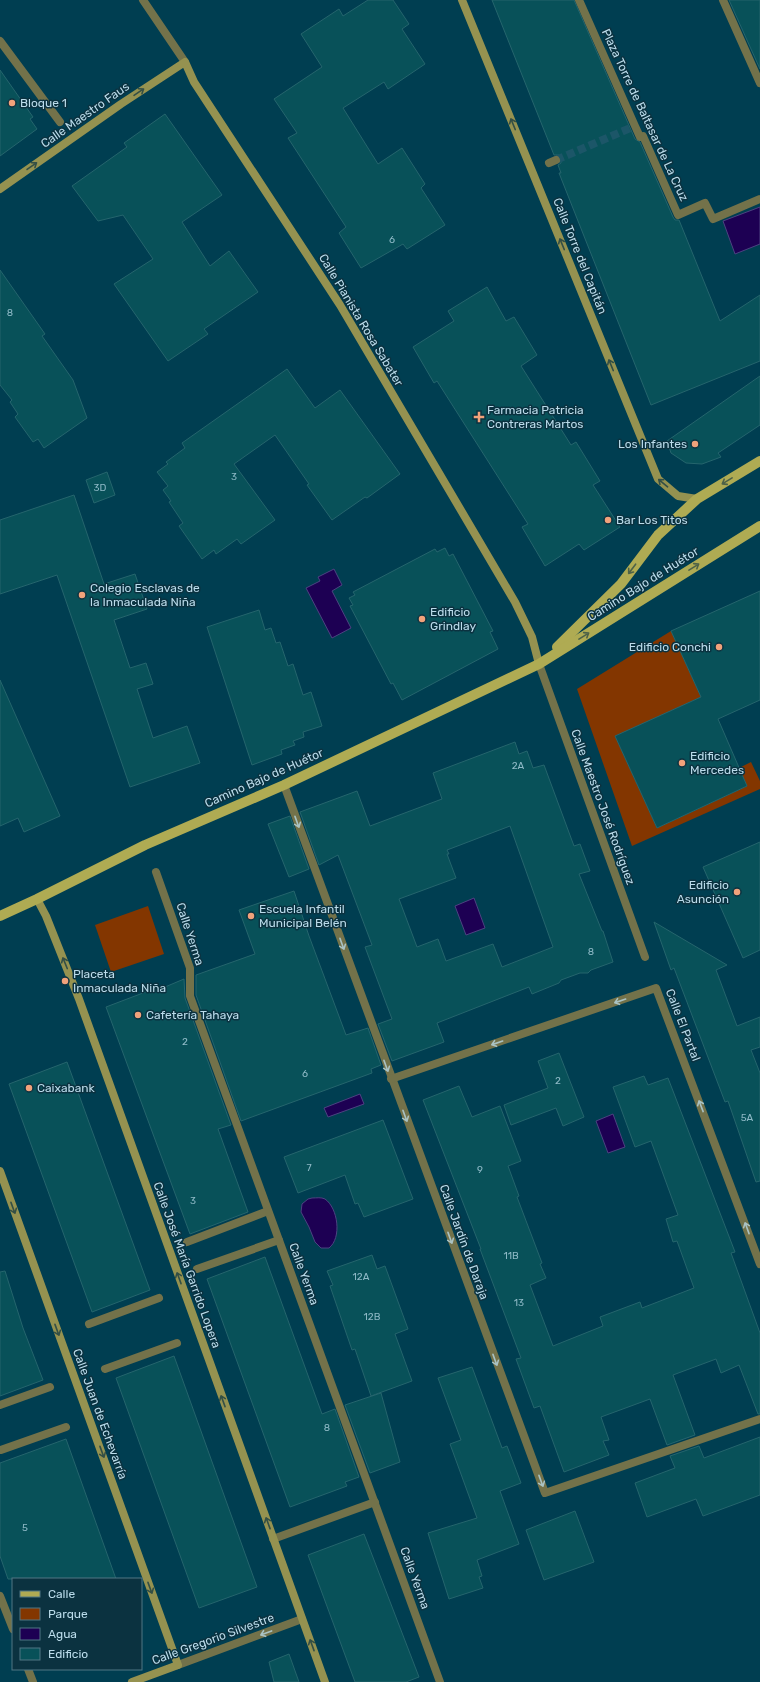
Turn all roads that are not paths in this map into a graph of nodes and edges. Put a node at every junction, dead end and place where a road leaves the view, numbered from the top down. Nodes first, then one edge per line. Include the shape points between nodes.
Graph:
1 (143, 0) edge
2 (462, 0) edge
3 (579, 0) edge
4 (723, 0) edge
5 (0, 42) edge
6 (185, 62) junction
7 (757, 70) edge
8 (760, 83) edge
9 (60, 122) dead end
10 (0, 189) edge
11 (760, 199) edge
12 (760, 461) edge
13 (697, 499) junction
14 (760, 526) edge
15 (539, 664) junction
16 (284, 785) junction
17 (156, 872) dead end
18 (37, 899) junction
19 (0, 916) edge
20 (646, 957) dead end
21 (391, 1079) junction
22 (0, 1171) edge
23 (268, 1210) junction
24 (279, 1240) junction
25 (187, 1242) dead end
26 (760, 1264) edge
27 (197, 1269) dead end
28 (159, 1298) dead end
29 (89, 1324) dead end
30 (177, 1343) dead end
31 (105, 1369) dead end
32 (50, 1387) dead end
33 (0, 1405) edge
34 (760, 1419) edge
35 (66, 1427) dead end
36 (2, 1450) dead end
37 (375, 1502) junction
38 (273, 1539) junction
39 (0, 1596) edge
40 (302, 1619) junction
41 (12, 1627) edge
42 (178, 1665) junction
43 (28, 1670) edge
44 (33, 1682) edge
45 (132, 1682) edge
46 (325, 1682) edge
47 (440, 1682) edge

1 - 6 street, Calle Pianista Rosa Sabater
13 -> 2 street, Calle Torre del Capitán via 678,496 658,479
3 - 11 street, Plaza Torre de Baltasar de La Cruz via 678,215 706,203 713,219
4 - 7 street
5 - 9 street, Calle Maestro Faus
10 -> 6 street, Calle Maestro Faus
6 - 15 street, Calle Pianista Rosa Sabater via 194,82 340,305 515,602 532,637
7 - 8 street
12 -> 13 main road, Camino Bajo de Huétor
13 -> 15 main road, Camino Bajo de Huétor via 658,535 621,584
15 -> 14 main road, Camino Bajo de Huétor
15 - 16 main road, Camino Bajo de Huétor
15 - 20 street, Calle Maestro José Rodríguez
16 - 18 main road, Camino Bajo de Huétor via 145,844
16 -> 21 street, Calle Jardín de Daraja
17 - 23 street, Calle Yerma via 190,968 190,996
18 - 19 main road, Camino Bajo de Huétor
38 -> 18 street, Calle José María Garrido Lopera via 79,999
26 -> 21 street, Calle El Partal via 656,988
21 -> 34 street, Calle Jardín de Daraja via 545,1493
22 -> 42 street, Calle Juan de Echevarría
23 - 24 street, Calle Yerma
23 - 25 street
24 - 27 street
24 - 37 street, Calle Yerma
28 - 29 street
30 - 31 street
32 - 33 street
35 - 36 street
37 - 38 street
37 - 47 street, Calle Yerma
38 - 40 street, Calle José María Garrido Lopera
39 - 41 street
40 -> 42 street, Calle Gregorio Silvestre
46 -> 40 street, Calle José María Garrido Lopera
42 - 45 street, Calle Gregorio Silvestre
43 - 44 street

